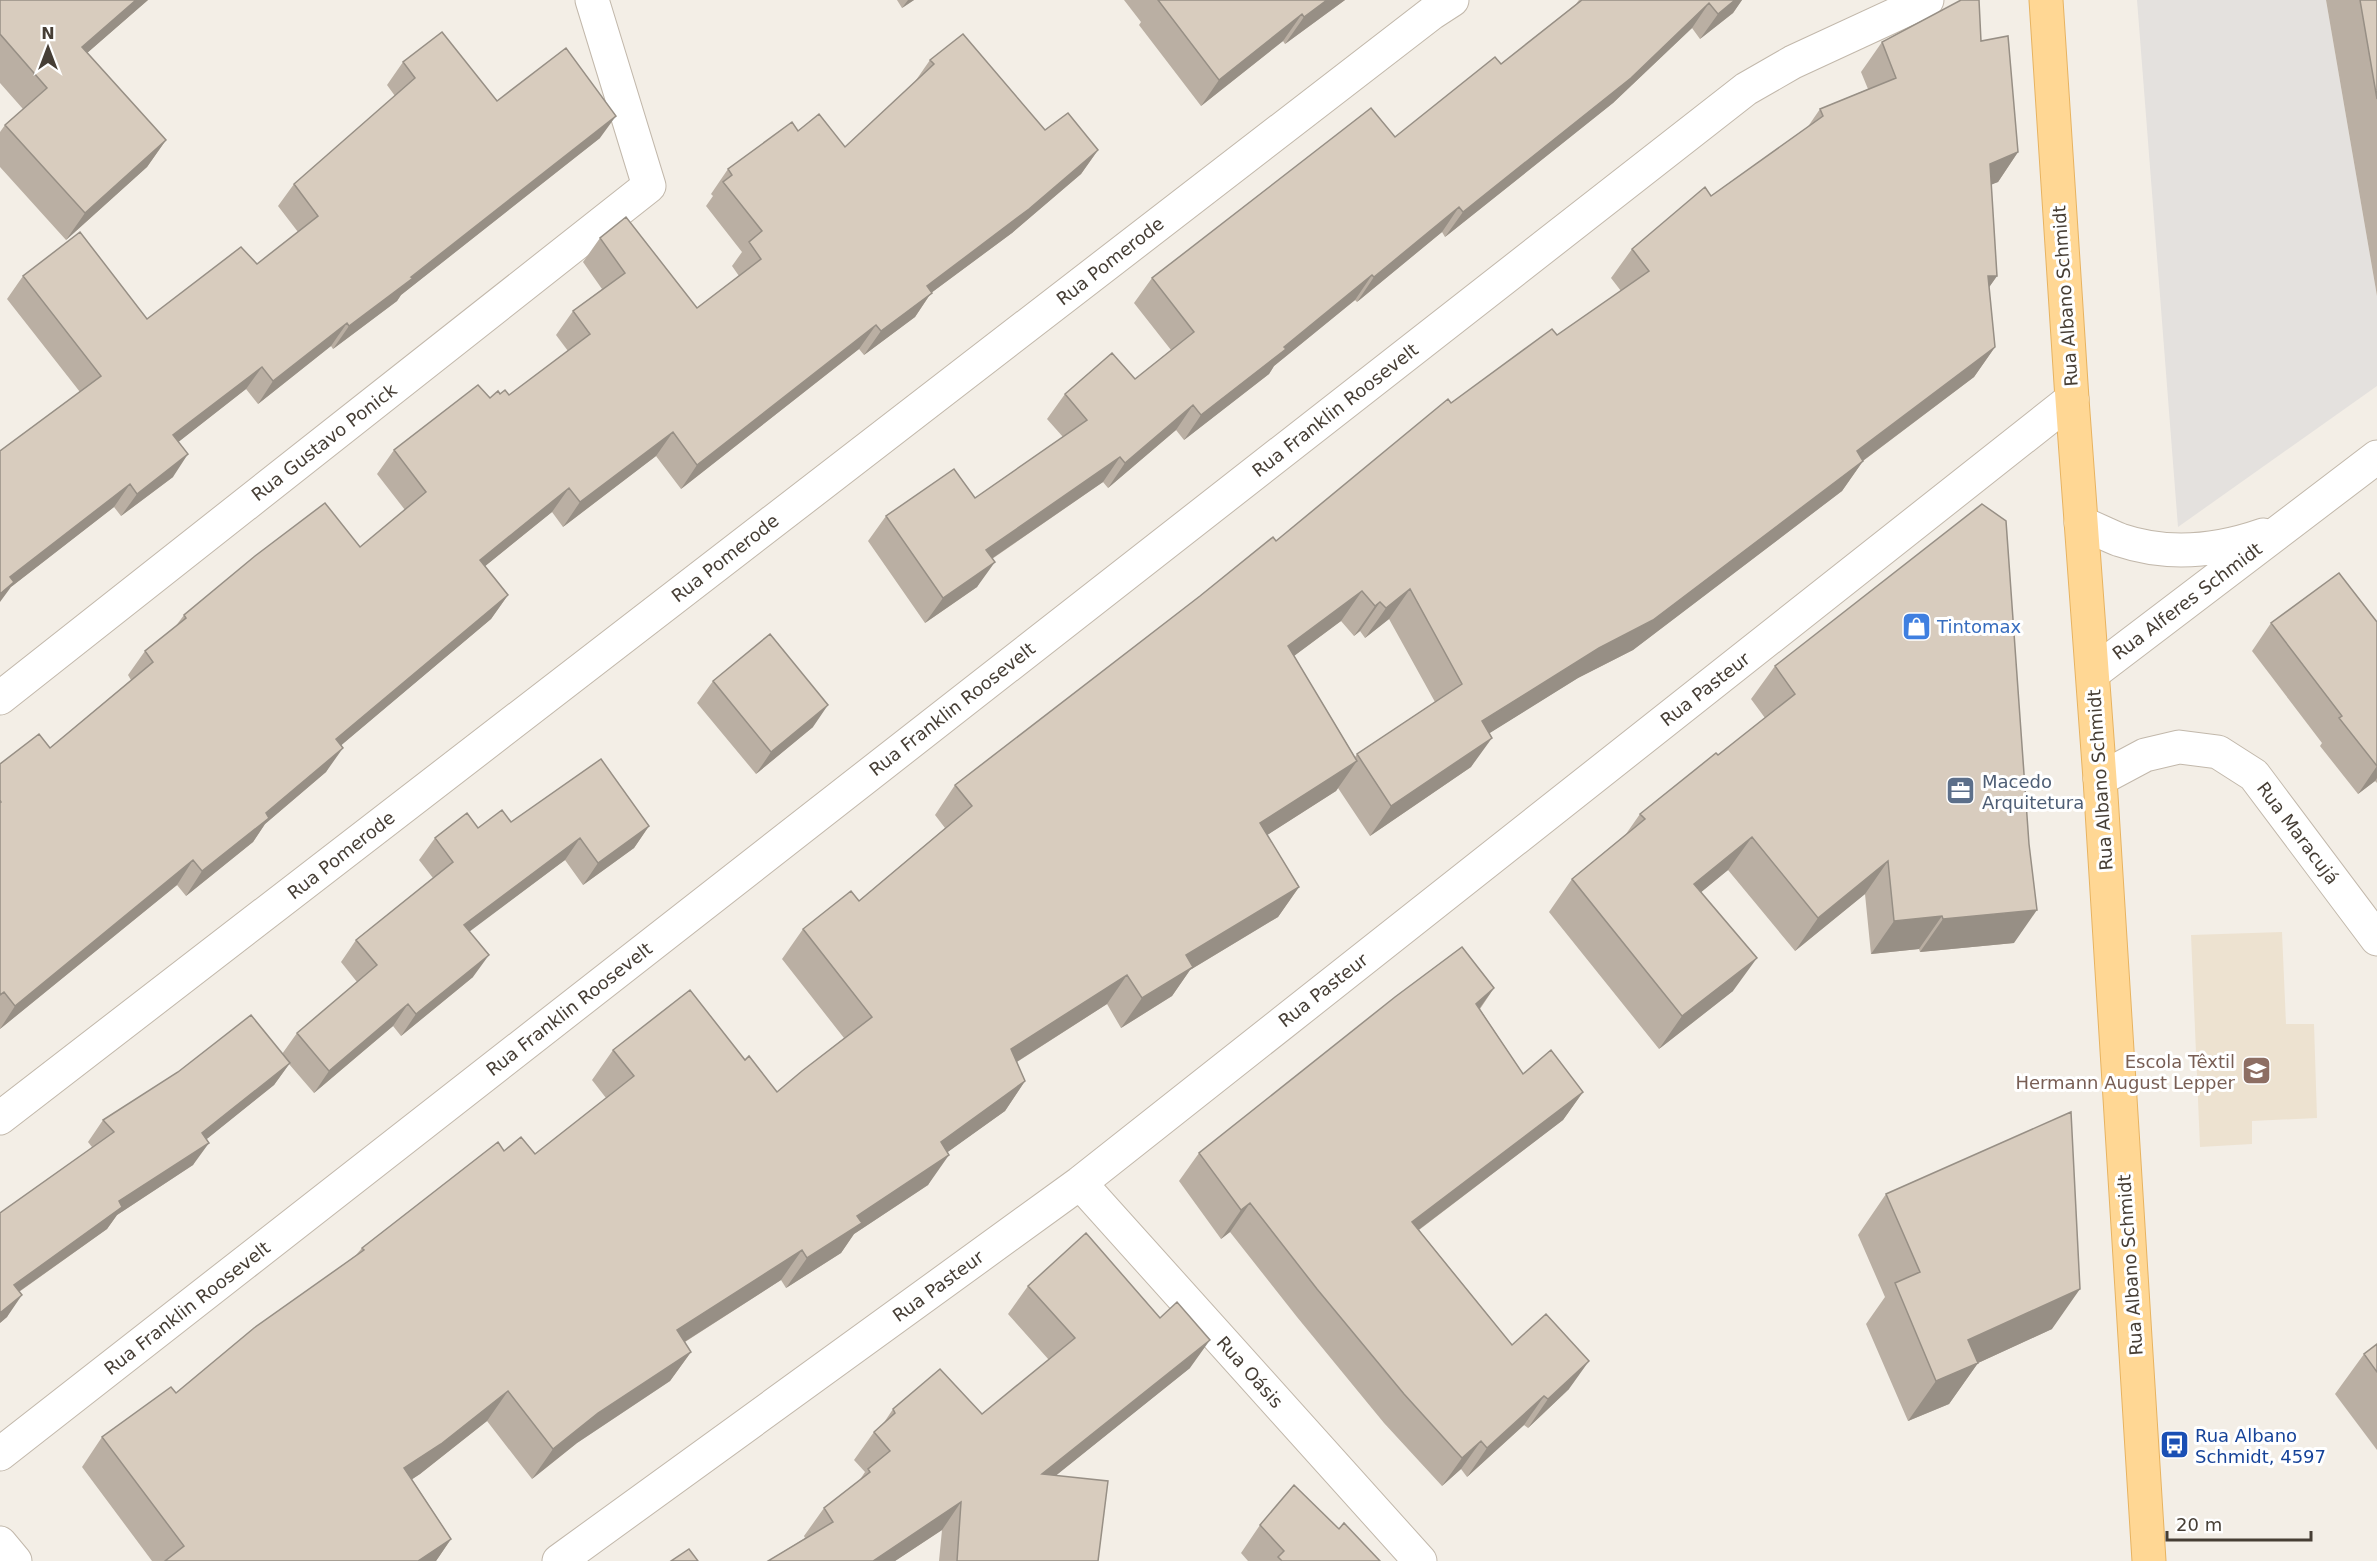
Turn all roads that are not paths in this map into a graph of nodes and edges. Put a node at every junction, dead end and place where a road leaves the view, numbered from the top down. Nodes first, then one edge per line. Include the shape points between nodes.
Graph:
1 (592, 0) edge
2 (1452, 0) edge
3 (1927, 0) edge
4 (2046, 0) edge
5 (2072, 399) junction
6 (2377, 457) edge
7 (2081, 523) junction
8 (2282, 529) junction
9 (2093, 673) junction
10 (0, 698) edge
11 (2100, 780) junction
12 (2377, 939) edge
13 (0, 1118) edge
14 (1080, 1183) junction
15 (0, 1454) edge
16 (0, 1543) edge
17 (15, 1561) edge
18 (559, 1561) edge
19 (1420, 1561) edge
20 (2149, 1561) edge

1 - 10 street, Rua Gustavo Ponick via 649,186
2 - 13 street, Rua Pomerode
3 - 15 street, Rua Franklin Roosevelt via 1793,62 1719,110
4 - 5 main road, Rua Albano Schmidt
5 - 7 main road, Rua Albano Schmidt
5 - 14 street, Rua Pasteur
6 - 8 street, Rua Alferes Schmidt
7 - 8 street, Rua Alferes Schmidt via 2120,540 2161,550 2204,550
7 - 9 main road, Rua Albano Schmidt
8 - 9 street, Rua Alferes Schmidt
9 - 11 main road, Rua Albano Schmidt
11 - 12 street, Rua Maracujá via 2145,755 2179,747 2218,752 2254,775
11 - 20 main road, Rua Albano Schmidt
14 - 18 street, Rua Pasteur
14 - 19 street, Rua Oásis
16 - 17 street

